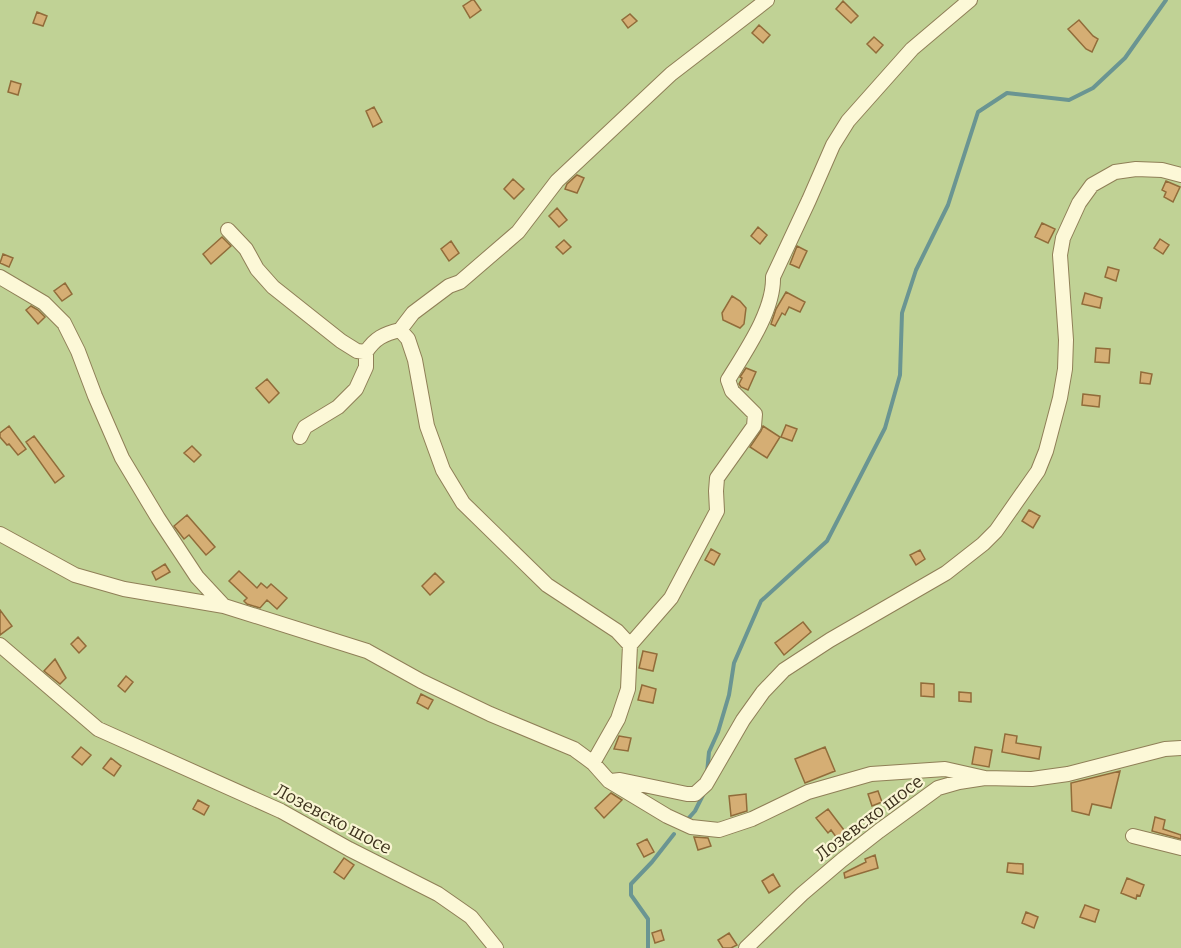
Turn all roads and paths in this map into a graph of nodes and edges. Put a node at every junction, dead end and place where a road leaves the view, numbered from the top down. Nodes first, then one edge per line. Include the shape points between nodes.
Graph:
1 (766, 0) edge
2 (970, 0) edge
3 (1181, 175) edge
4 (228, 230) dead end
5 (0, 276) edge
6 (400, 330) junction
7 (366, 352) junction
8 (300, 437) dead end
9 (0, 534) edge
10 (224, 606) junction
11 (0, 645) edge
12 (630, 645) junction
13 (1181, 748) edge
14 (593, 763) junction
15 (985, 778) junction
16 (609, 781) junction
17 (1133, 836) dead end
18 (1181, 848) edge
19 (496, 948) edge
20 (746, 948) edge

1 - 6 street via 671,74 557,181 518,232 460,282 413,313
2 - 12 street via 912,49 848,120 833,144 772,277 773,287 761,324 728,380 732,391 755,414 754,426 717,478 717,511 671,598
3 - 16 street via 1162,170 1115,172 1092,184 1079,203 1063,238 1060,255 1066,340 1060,398 1038,471 996,531 946,573 784,670 763,692 706,784 695,794
4 - 7 street via 273,287 341,341
5 - 10 street via 44,303 64,323 122,458 197,577
6 - 7 street via 372,342
6 - 12 street via 408,339 415,360 427,426 442,470 463,502 547,585 617,631
7 - 8 street via 366,367 356,389 338,407 305,427
9 - 10 street via 75,575 124,589
10 - 14 street via 367,651 420,681 574,749
11 - 19 street, Лозевско шосе via 98,729 281,811 438,894 471,917
12 - 14 street via 628,689 618,719
13 - 15 street, Лозевско шосе via 1068,774 1032,779
14 - 16 street
15 - 16 street via 945,769 871,774 808,792 752,819 718,830 691,827
15 - 20 street, Лозевско шосе via 938,788 842,860
17 - 18 street

